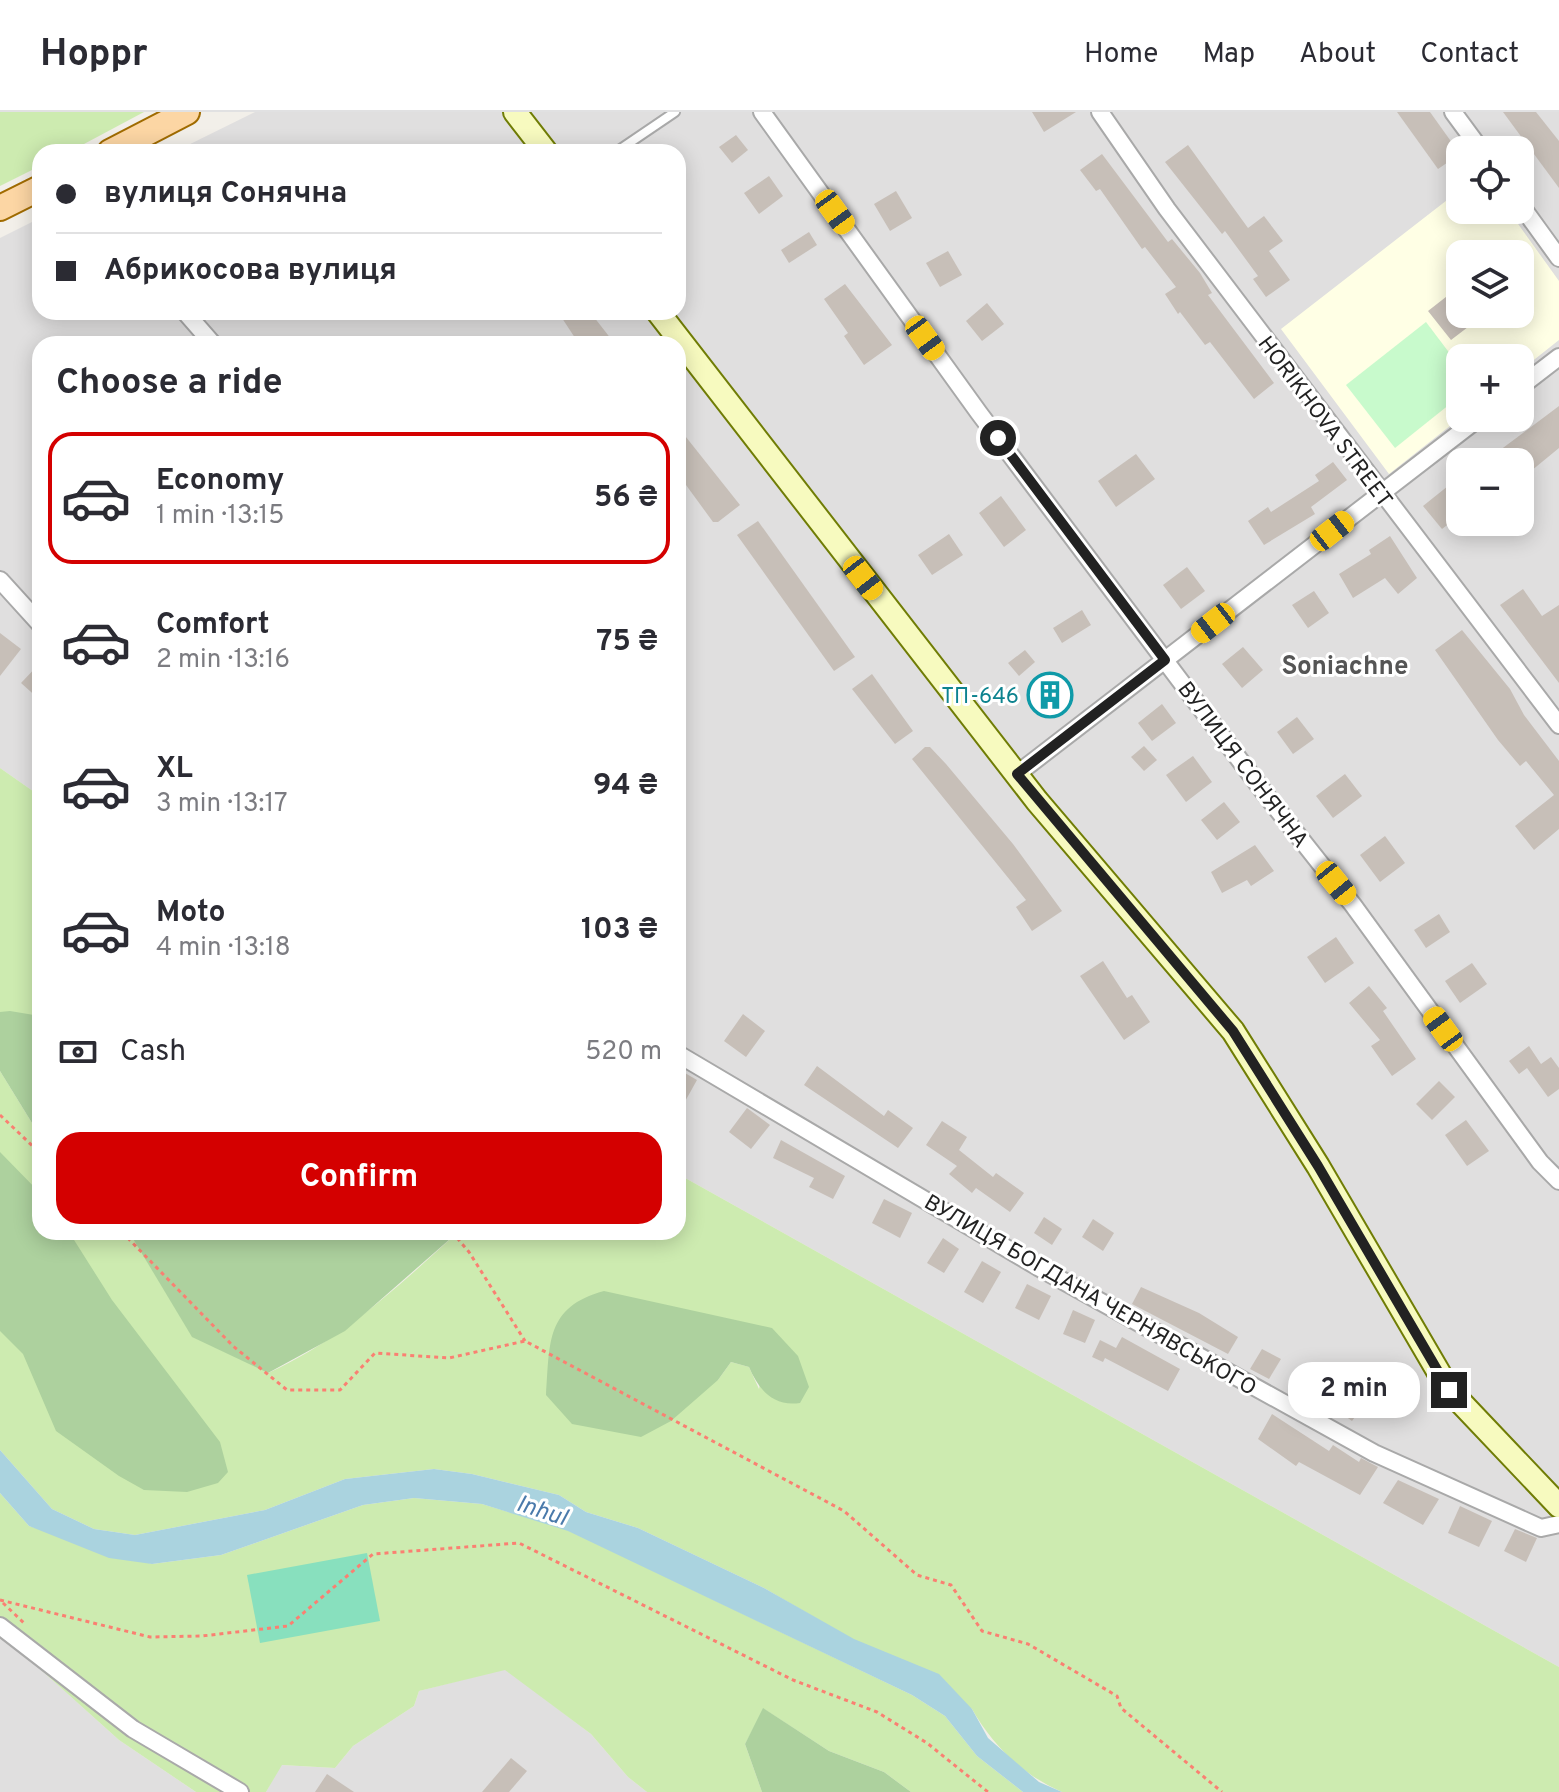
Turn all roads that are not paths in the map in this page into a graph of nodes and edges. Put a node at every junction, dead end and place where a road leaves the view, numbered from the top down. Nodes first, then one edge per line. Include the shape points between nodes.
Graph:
1 (187, 112) edge
2 (515, 112) edge
3 (675, 112) edge
4 (762, 112) edge
5 (1100, 112) edge
6 (1453, 112) edge
7 (1471, 136) edge
8 (125, 144) edge
9 (540, 144) edge
10 (628, 144) edge
11 (32, 192) edge
12 (0, 208) edge
13 (1534, 223) edge
14 (1559, 258) edge
15 (192, 320) edge
16 (664, 320) edge
17 (206, 336) edge
18 (677, 336) edge
19 (686, 348) edge
20 (1559, 357) edge
21 (1534, 376) edge
22 (1461, 432) edge
23 (1380, 494) junction
24 (0, 580) edge
25 (32, 615) edge
26 (1165, 660) junction
27 (1559, 725) edge
28 (1017, 774) junction
29 (686, 1059) edge
30 (1559, 1181) edge
31 (1559, 1506) edge
32 (1559, 1524) edge
33 (0, 1626) edge
34 (240, 1792) edge

1 - 8 main road
2 - 9 street
3 - 10 lane
4 - 26 street, ВУЛИЦЯ СОНЯЧНА
5 - 23 street, HORIKHOVA STREET
6 - 7 street
11 - 12 main road
13 - 14 street
15 - 17 street
16 - 18 street
19 - 28 street
20 - 21 street
22 - 23 street
23 - 26 street
23 - 27 street, HORIKHOVA STREET
24 - 25 street
26 - 28 street
26 - 30 street, ВУЛИЦЯ СОНЯЧНА
28 - 31 street via 1233,1031 1449,1390
29 - 32 street, ВУЛИЦЯ БОГДАНА ЧЕРНЯВСЬКОГО via 1038,1267 1374,1453 1541,1528
33 - 34 street via 133,1729

